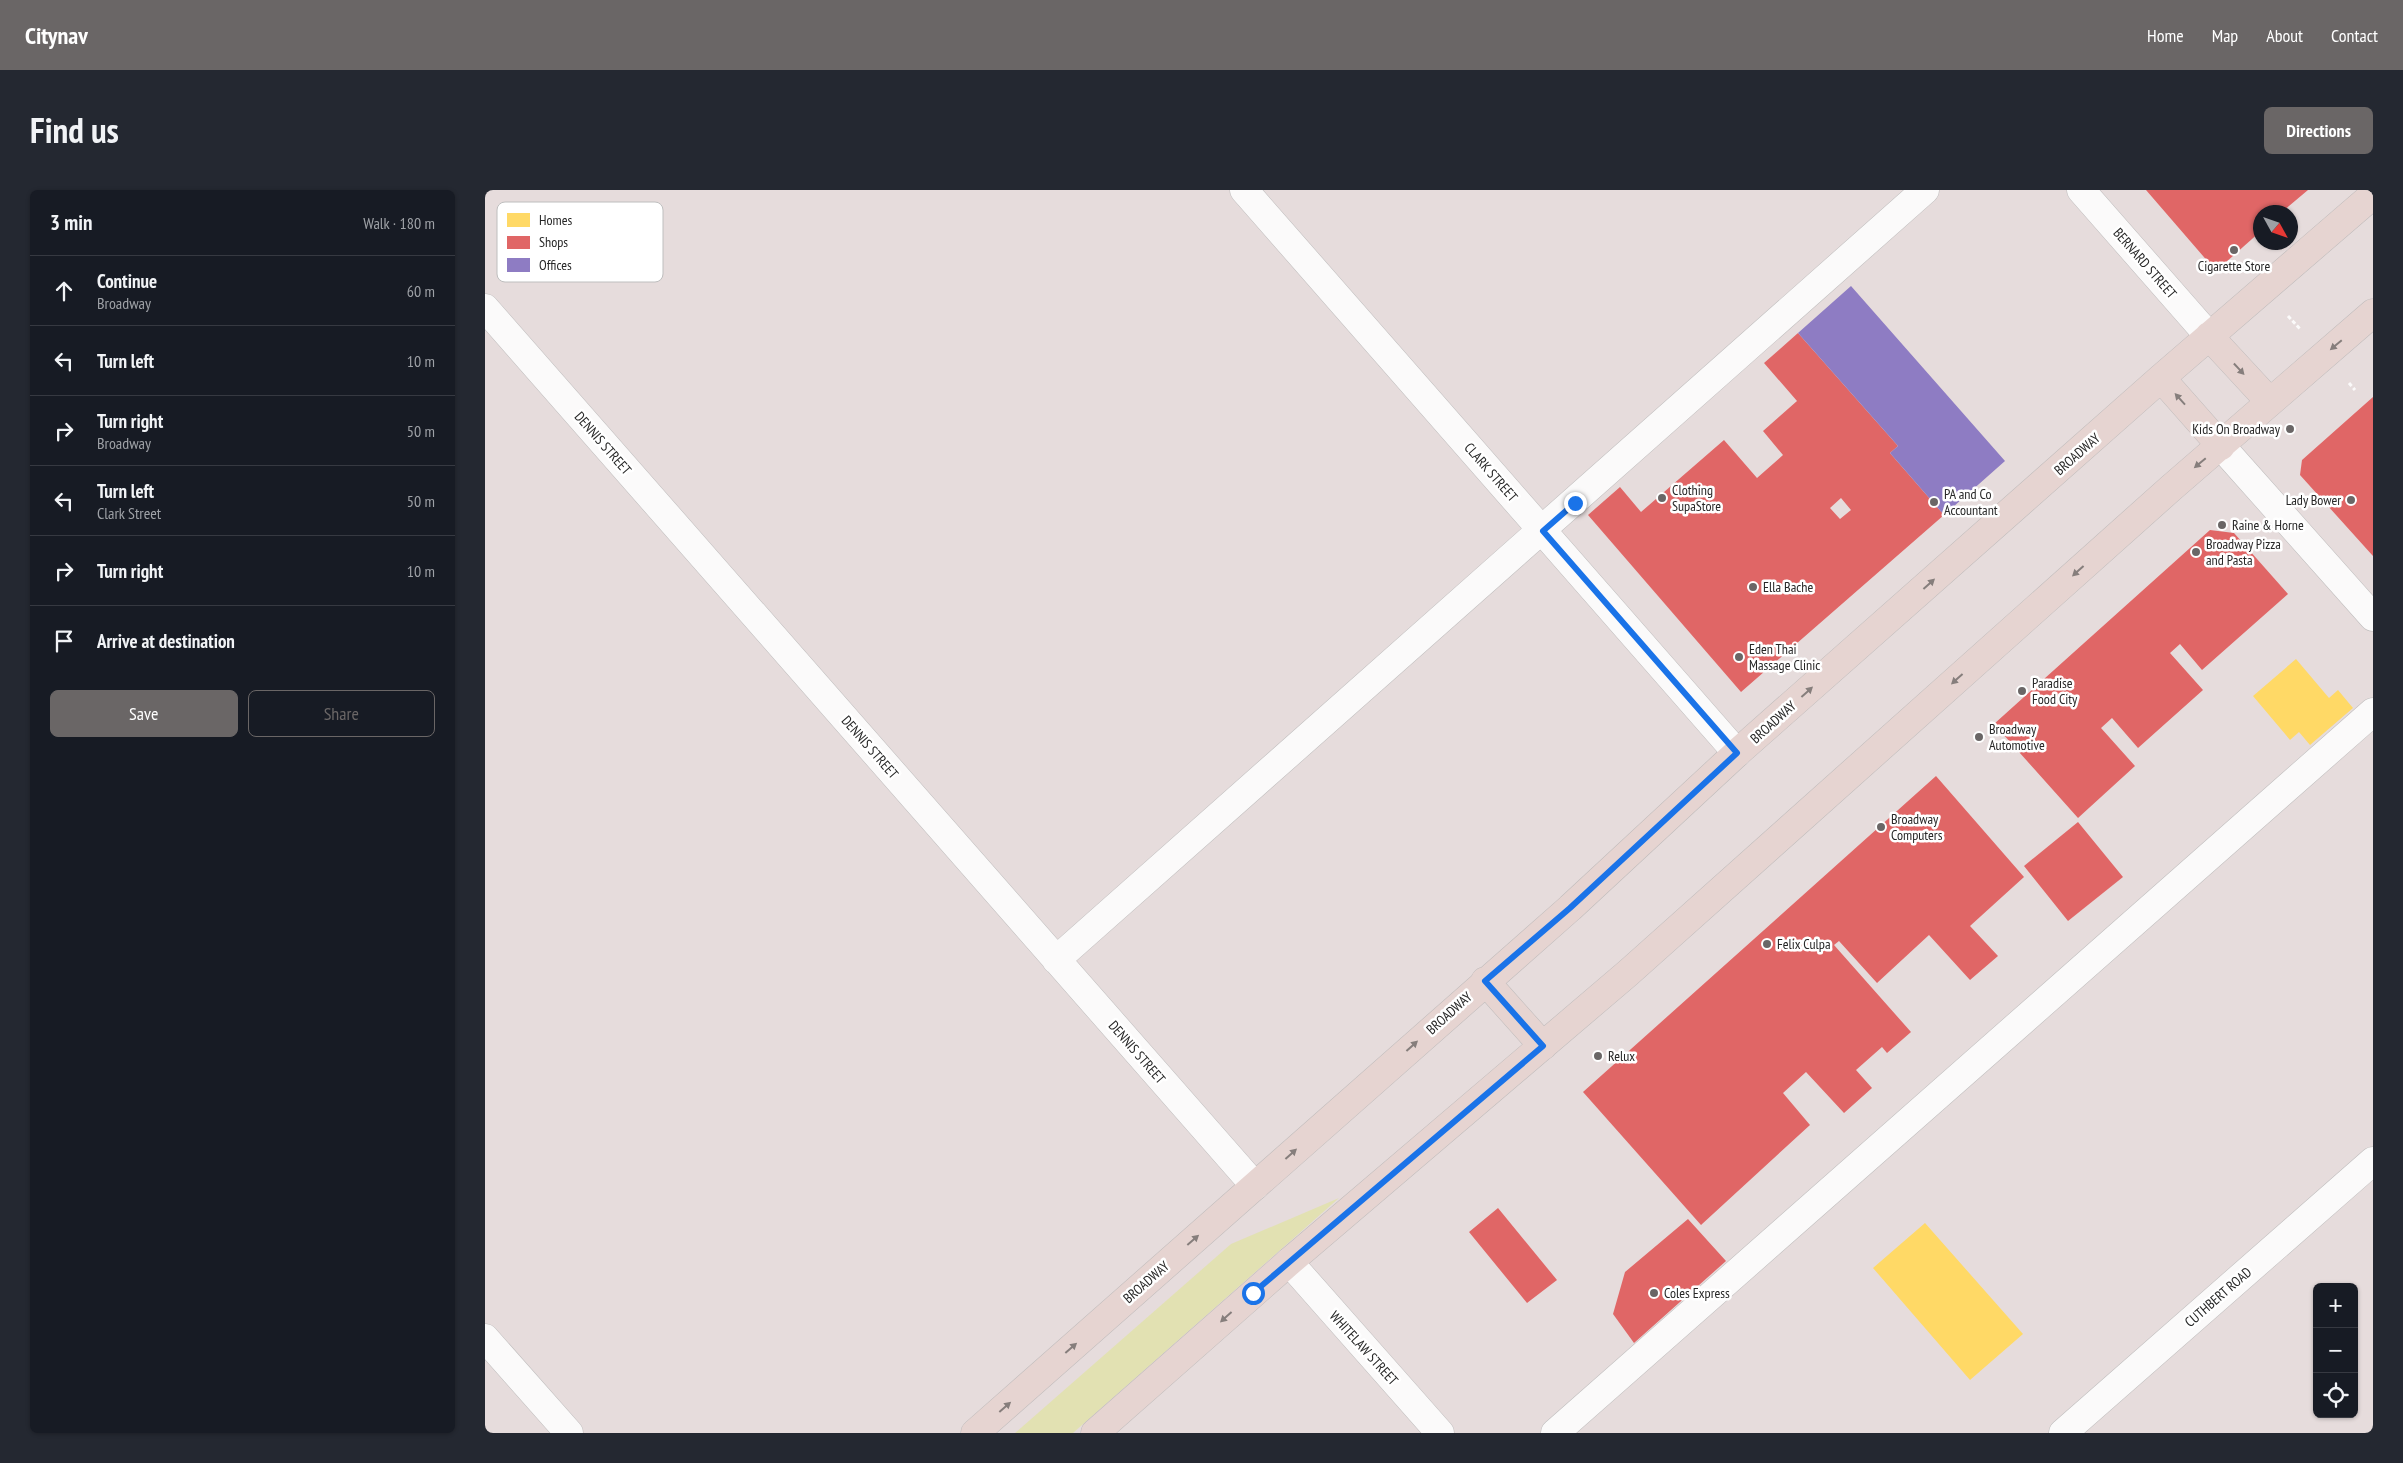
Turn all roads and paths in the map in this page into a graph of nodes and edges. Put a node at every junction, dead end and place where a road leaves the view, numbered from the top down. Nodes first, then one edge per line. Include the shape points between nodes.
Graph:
1 (1245, 190) edge
2 (1925, 190) edge
3 (2081, 190) edge
4 (2373, 195) edge
5 (2264, 289) junction
6 (485, 308) edge
7 (2373, 313) edge
8 (2209, 336) junction
9 (2324, 356) junction
10 (2161, 378) junction
11 (2355, 390) dead end
12 (2270, 402) junction
13 (2221, 446) junction
14 (1543, 531) junction
15 (2373, 617) edge
16 (2373, 712) edge
17 (1737, 753) junction
18 (1056, 960) junction
19 (1485, 981) junction
20 (1543, 1046) junction
21 (2373, 1161) edge
22 (1255, 1186) junction
23 (1289, 1262) junction
24 (485, 1338) edge
25 (569, 1433) edge
26 (975, 1433) edge
27 (1095, 1433) edge
28 (1440, 1433) edge
29 (1555, 1433) edge
30 (2063, 1433) edge

1 - 14 street, CLARK STREET
2 - 14 street
3 - 8 street, BERNARD STREET
4 - 5 main road, BROADWAY
5 - 8 main road, BROADWAY
5 - 9 path
6 - 18 street, DENNIS STREET
7 -> 9 main road
8 - 10 main road, BROADWAY
8 -> 12 main road
9 - 11 path
9 - 12 main road
13 -> 10 main road
17 -> 10 main road, BROADWAY
12 - 13 main road
13 - 15 street
13 -> 20 main road
14 - 17 street, CLARK STREET
14 - 18 street
16 - 29 street
17 - 19 main road, BROADWAY via 1570,908
18 - 22 street, DENNIS STREET
19 - 20 main road
22 -> 19 main road, BROADWAY
20 - 23 main road
21 - 30 street, CUTHBERT ROAD
26 -> 22 main road, BROADWAY
23 -> 27 main road
23 - 28 street, WHITELAW STREET
24 - 25 street

